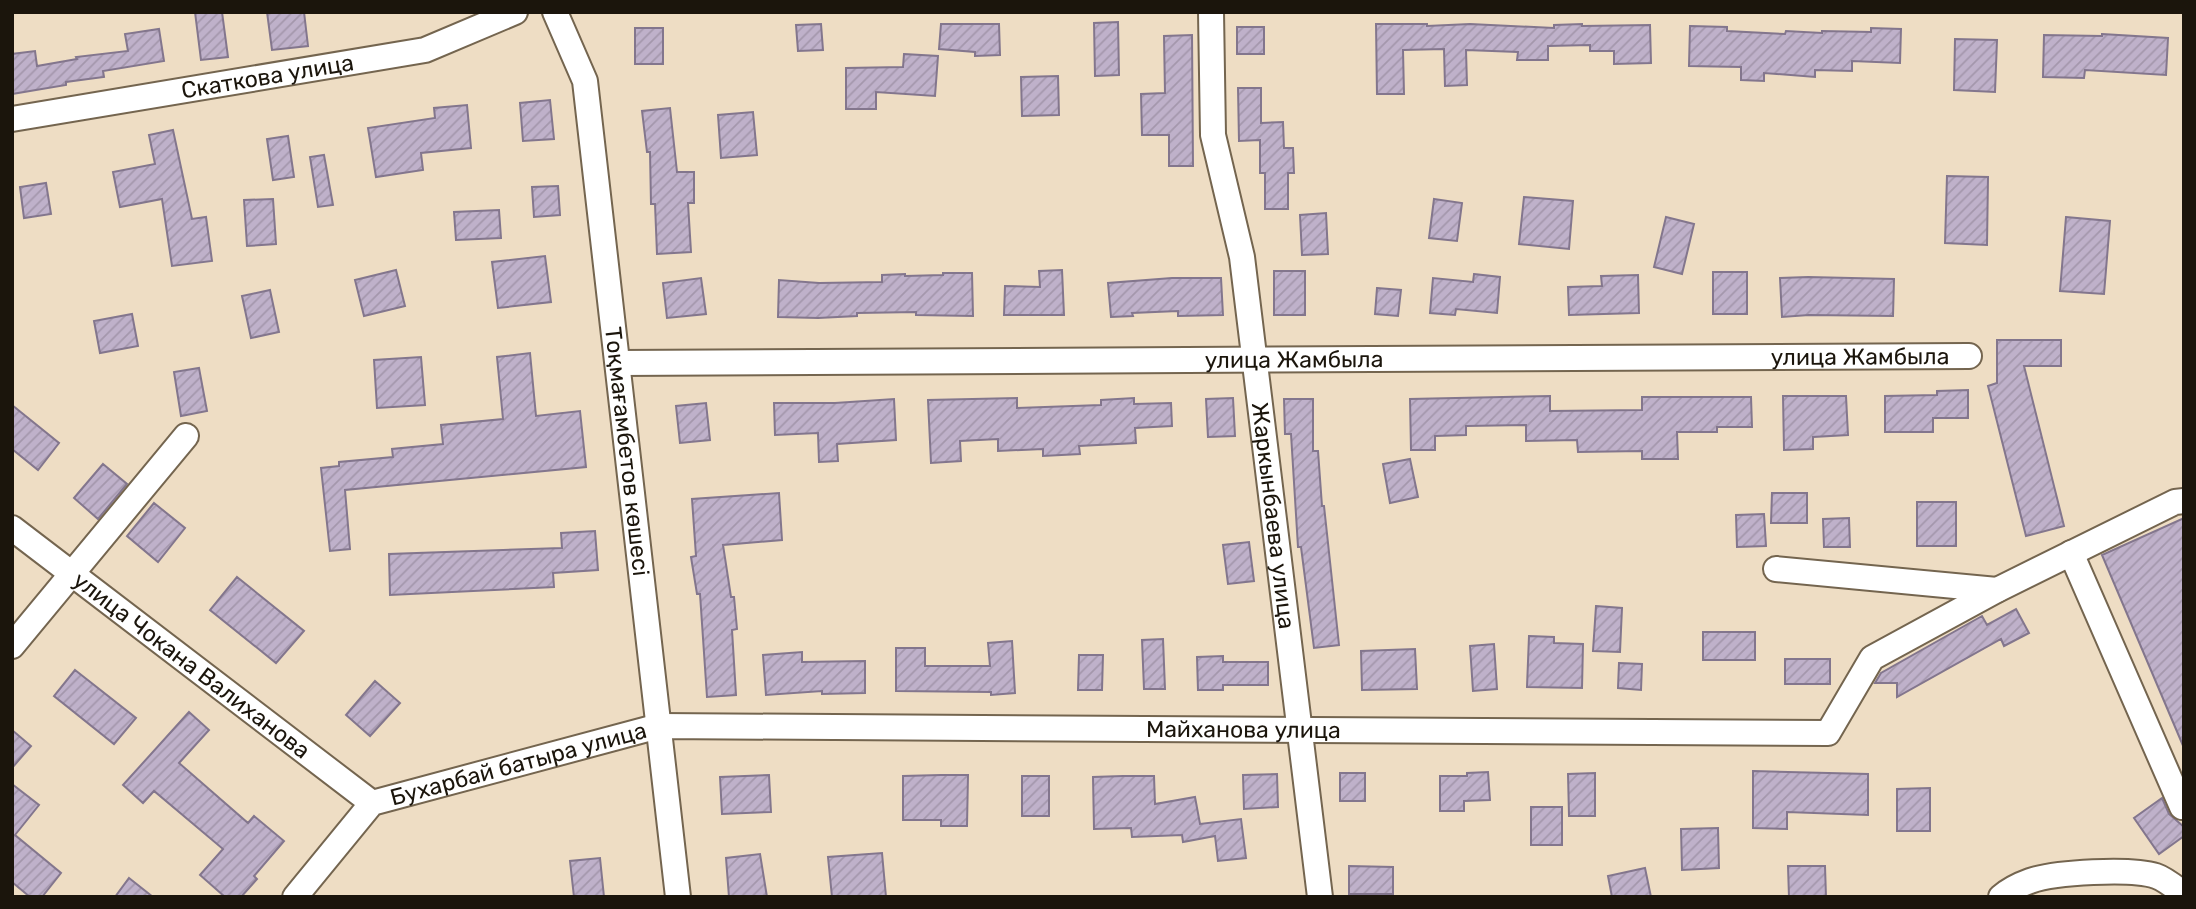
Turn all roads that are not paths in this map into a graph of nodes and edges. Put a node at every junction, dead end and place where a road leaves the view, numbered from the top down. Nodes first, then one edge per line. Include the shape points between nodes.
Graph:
1 (515, 12) edge
2 (555, 12) edge
3 (1211, 12) edge
4 (12, 119) edge
5 (1969, 356) dead end
6 (1254, 359) junction
7 (618, 363) junction
8 (186, 436) dead end
9 (2184, 501) edge
10 (12, 527) edge
11 (2071, 553) junction
12 (1776, 569) dead end
13 (71, 573) junction
14 (1997, 590) junction
15 (12, 646) edge
16 (659, 726) junction
17 (1298, 730) junction
18 (372, 803) junction
19 (2182, 807) dead end
20 (2184, 894) edge
21 (295, 897) edge
22 (678, 897) edge
23 (1320, 897) edge
24 (2001, 897) edge

1 - 4 street, Скаткова улица via 425,50
2 - 7 street, Тоқмағамбетов көшесі via 585,81
3 - 6 street, Жаркынбаева улица via 1213,135 1242,257
5 - 6 street, улица Жамбыла
6 - 7 street, улица Жамбыла
6 - 17 street, Жаркынбаева улица
7 - 16 street, Тоқмағамбетов көшесі
8 - 13 street
9 - 11 street
10 - 13 street, улица Чокана Валиханова
11 - 14 street
11 - 19 street
12 - 14 street
13 - 15 street
13 - 18 street, улица Чокана Валиханова
14 - 17 street, Майханова улица via 1872,658 1828,733
16 - 17 street, Майханова улица
16 - 18 street, Бухарбай батыра улица
16 - 22 street, Тоқмағамбетов көшесі
17 - 23 street, Жаркынбаева улица
18 - 21 street, Бухарбай батыра улица
20 - 24 street via 2157,876 2117,872 2032,880

